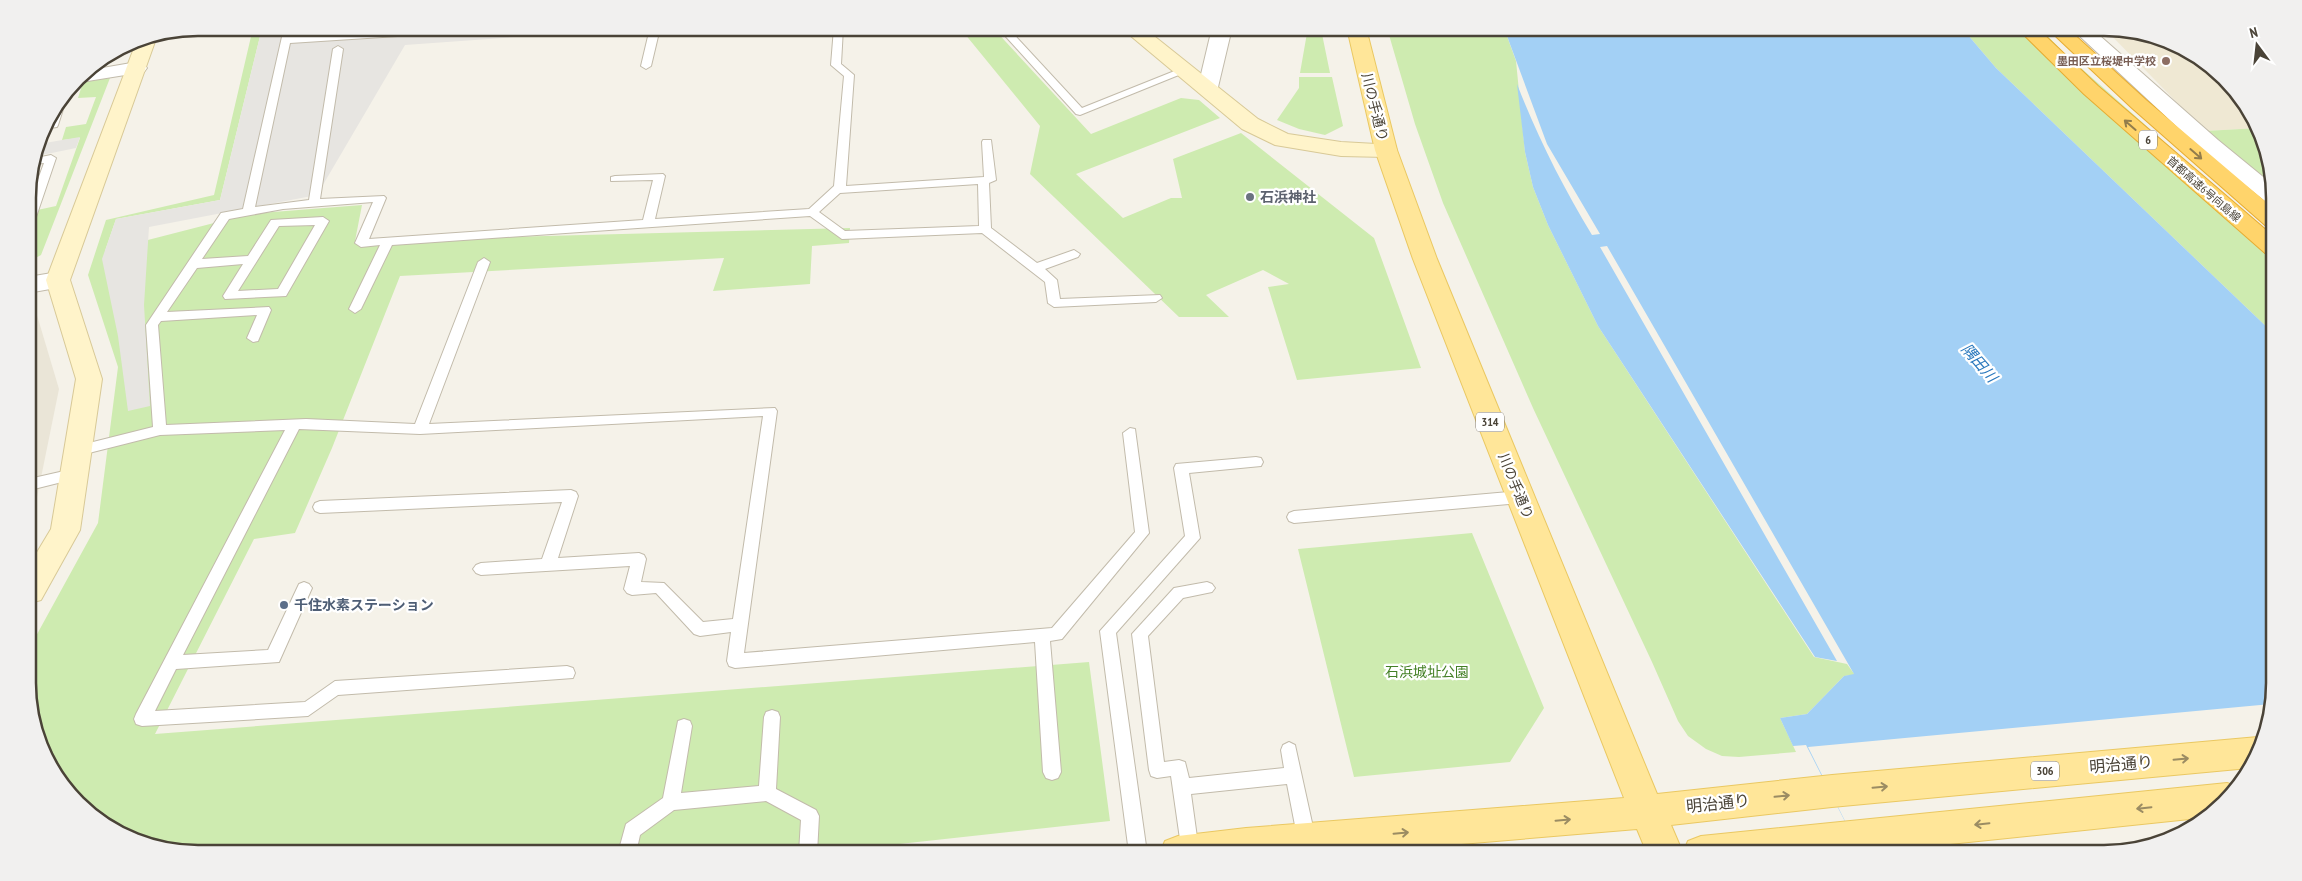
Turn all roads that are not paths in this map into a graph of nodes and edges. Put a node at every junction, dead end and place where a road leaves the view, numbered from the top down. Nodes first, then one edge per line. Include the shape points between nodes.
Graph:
1 (1220, 36) edge
2 (1358, 36) edge
3 (2035, 36) edge
4 (2065, 36) edge
5 (2089, 36) edge
6 (286, 37) edge
7 (308, 37) edge
8 (653, 37) edge
9 (838, 37) edge
10 (1011, 37) edge
11 (1144, 37) edge
12 (285, 40) junction
13 (145, 45) edge
14 (338, 49) dead end
15 (646, 66) dead end
16 (137, 68) junction
17 (1186, 70) junction
18 (91, 76) edge
19 (1208, 87) junction
20 (987, 142) dead end
21 (1386, 150) junction
22 (41, 160) edge
23 (44, 179) junction
24 (615, 179) dead end
25 (38, 180) edge
26 (983, 180) junction
27 (836, 190) junction
28 (2265, 190) edge
29 (37, 198) edge
30 (314, 203) junction
31 (248, 212) junction
32 (812, 212) junction
33 (2266, 214) edge
34 (648, 224) junction
35 (985, 229) junction
36 (388, 241) junction
37 (2266, 242) edge
38 (1074, 254) dead end
39 (251, 260) junction
40 (484, 262) dead end
41 (193, 264) junction
42 (1036, 268) junction
43 (38, 281) edge
44 (1156, 298) dead end
45 (355, 309) dead end
46 (158, 317) junction
47 (253, 338) dead end
48 (294, 425) junction
49 (420, 429) junction
50 (160, 430) junction
51 (1130, 433) dead end
52 (75, 462) junction
53 (1256, 462) dead end
54 (36, 482) edge
55 (1520, 497) junction
56 (320, 507) dead end
57 (1294, 517) dead end
58 (548, 565) junction
59 (481, 569) dead end
60 (36, 580) edge
61 (304, 588) dead end
62 (1207, 588) dead end
63 (740, 625) junction
64 (1042, 636) junction
65 (171, 662) junction
66 (567, 673) dead end
67 (772, 717) dead end
68 (684, 726) dead end
69 (1289, 750) dead end
70 (2250, 753) edge
71 (1052, 772) dead end
72 (1294, 775) junction
73 (1182, 786) junction
74 (767, 793) junction
75 (2216, 800) edge
76 (671, 802) junction
77 (1646, 810) junction
78 (1307, 840) junction
79 (1184, 844) edge
80 (1265, 844) edge
81 (1661, 844) edge
82 (1790, 844) edge
83 (629, 845) edge
84 (808, 845) edge
85 (1137, 845) edge

1 - 19 street
2 - 21 main road, 川の手通り / 314
37 -> 3 highway, 首都高速6号向島線 / 6 via 2098,96
4 -> 33 highway, 首都高速6号向島線 / 6
5 - 28 street via 2210,145
6 - 12 lane
7 - 12 lane
8 - 15 lane
9 - 27 lane via 836,65 849,75 840,187
10 - 17 lane via 1080,112
11 - 17 street
12 - 31 lane
13 - 16 street
14 - 30 lane
16 - 18 street
16 - 43 street
17 - 19 street
19 - 21 street via 1250,124 1283,140 1341,149
20 - 26 lane via 990,180
21 - 55 main road, 川の手通り / 314 via 1425,258
22 - 23 lane via 51,158
23 - 25 lane
23 - 29 lane
24 - 34 lane via 659,176
26 - 27 lane
26 - 35 lane
27 - 32 lane
30 - 31 lane
30 - 36 lane via 380,198 361,243
31 - 41 lane via 224,216
32 - 34 lane
32 - 35 lane via 842,235
34 - 36 lane
35 - 42 lane
36 - 45 lane
38 - 42 lane
39 - 39 lane via 229,296 282,293 323,221 275,223
39 - 41 lane
40 - 49 lane
41 - 46 lane
42 - 44 lane via 1051,280 1054,303
43 - 52 street via 89,379
46 - 47 lane via 265,310
46 - 50 lane via 152,324
48 - 49 lane
48 - 50 lane
48 - 65 lane
49 - 63 lane via 770,411
50 - 52 lane
51 - 64 lane via 1142,533 1056,634
52 - 54 lane
52 - 60 street via 65,530
53 - 85 lane via 1181,468 1193,538 1108,631
55 - 57 lane
55 - 77 main road, 川の手通り / 314
56 - 58 lane via 571,496
58 - 59 lane
58 - 63 lane via 639,559 632,589 659,587 700,629
61 - 65 lane via 272,657
62 - 73 lane via 1179,592 1140,634 1157,770 1179,768
63 - 64 lane via 735,661
64 - 71 lane
65 - 66 lane via 142,719 308,709 335,688
67 - 74 lane
68 - 76 lane
69 - 72 lane
77 -> 70 main road, 明治通り / 306
72 - 73 lane
72 - 78 lane
73 - 79 lane
74 - 76 lane
74 - 84 lane via 810,816
75 -> 82 main road
76 - 83 lane via 632,830
78 -> 77 main road, 明治通り / 306 via 1578,819
77 - 81 main road, 川の手通り / 314
78 - 80 main road, 明治通り / 306

